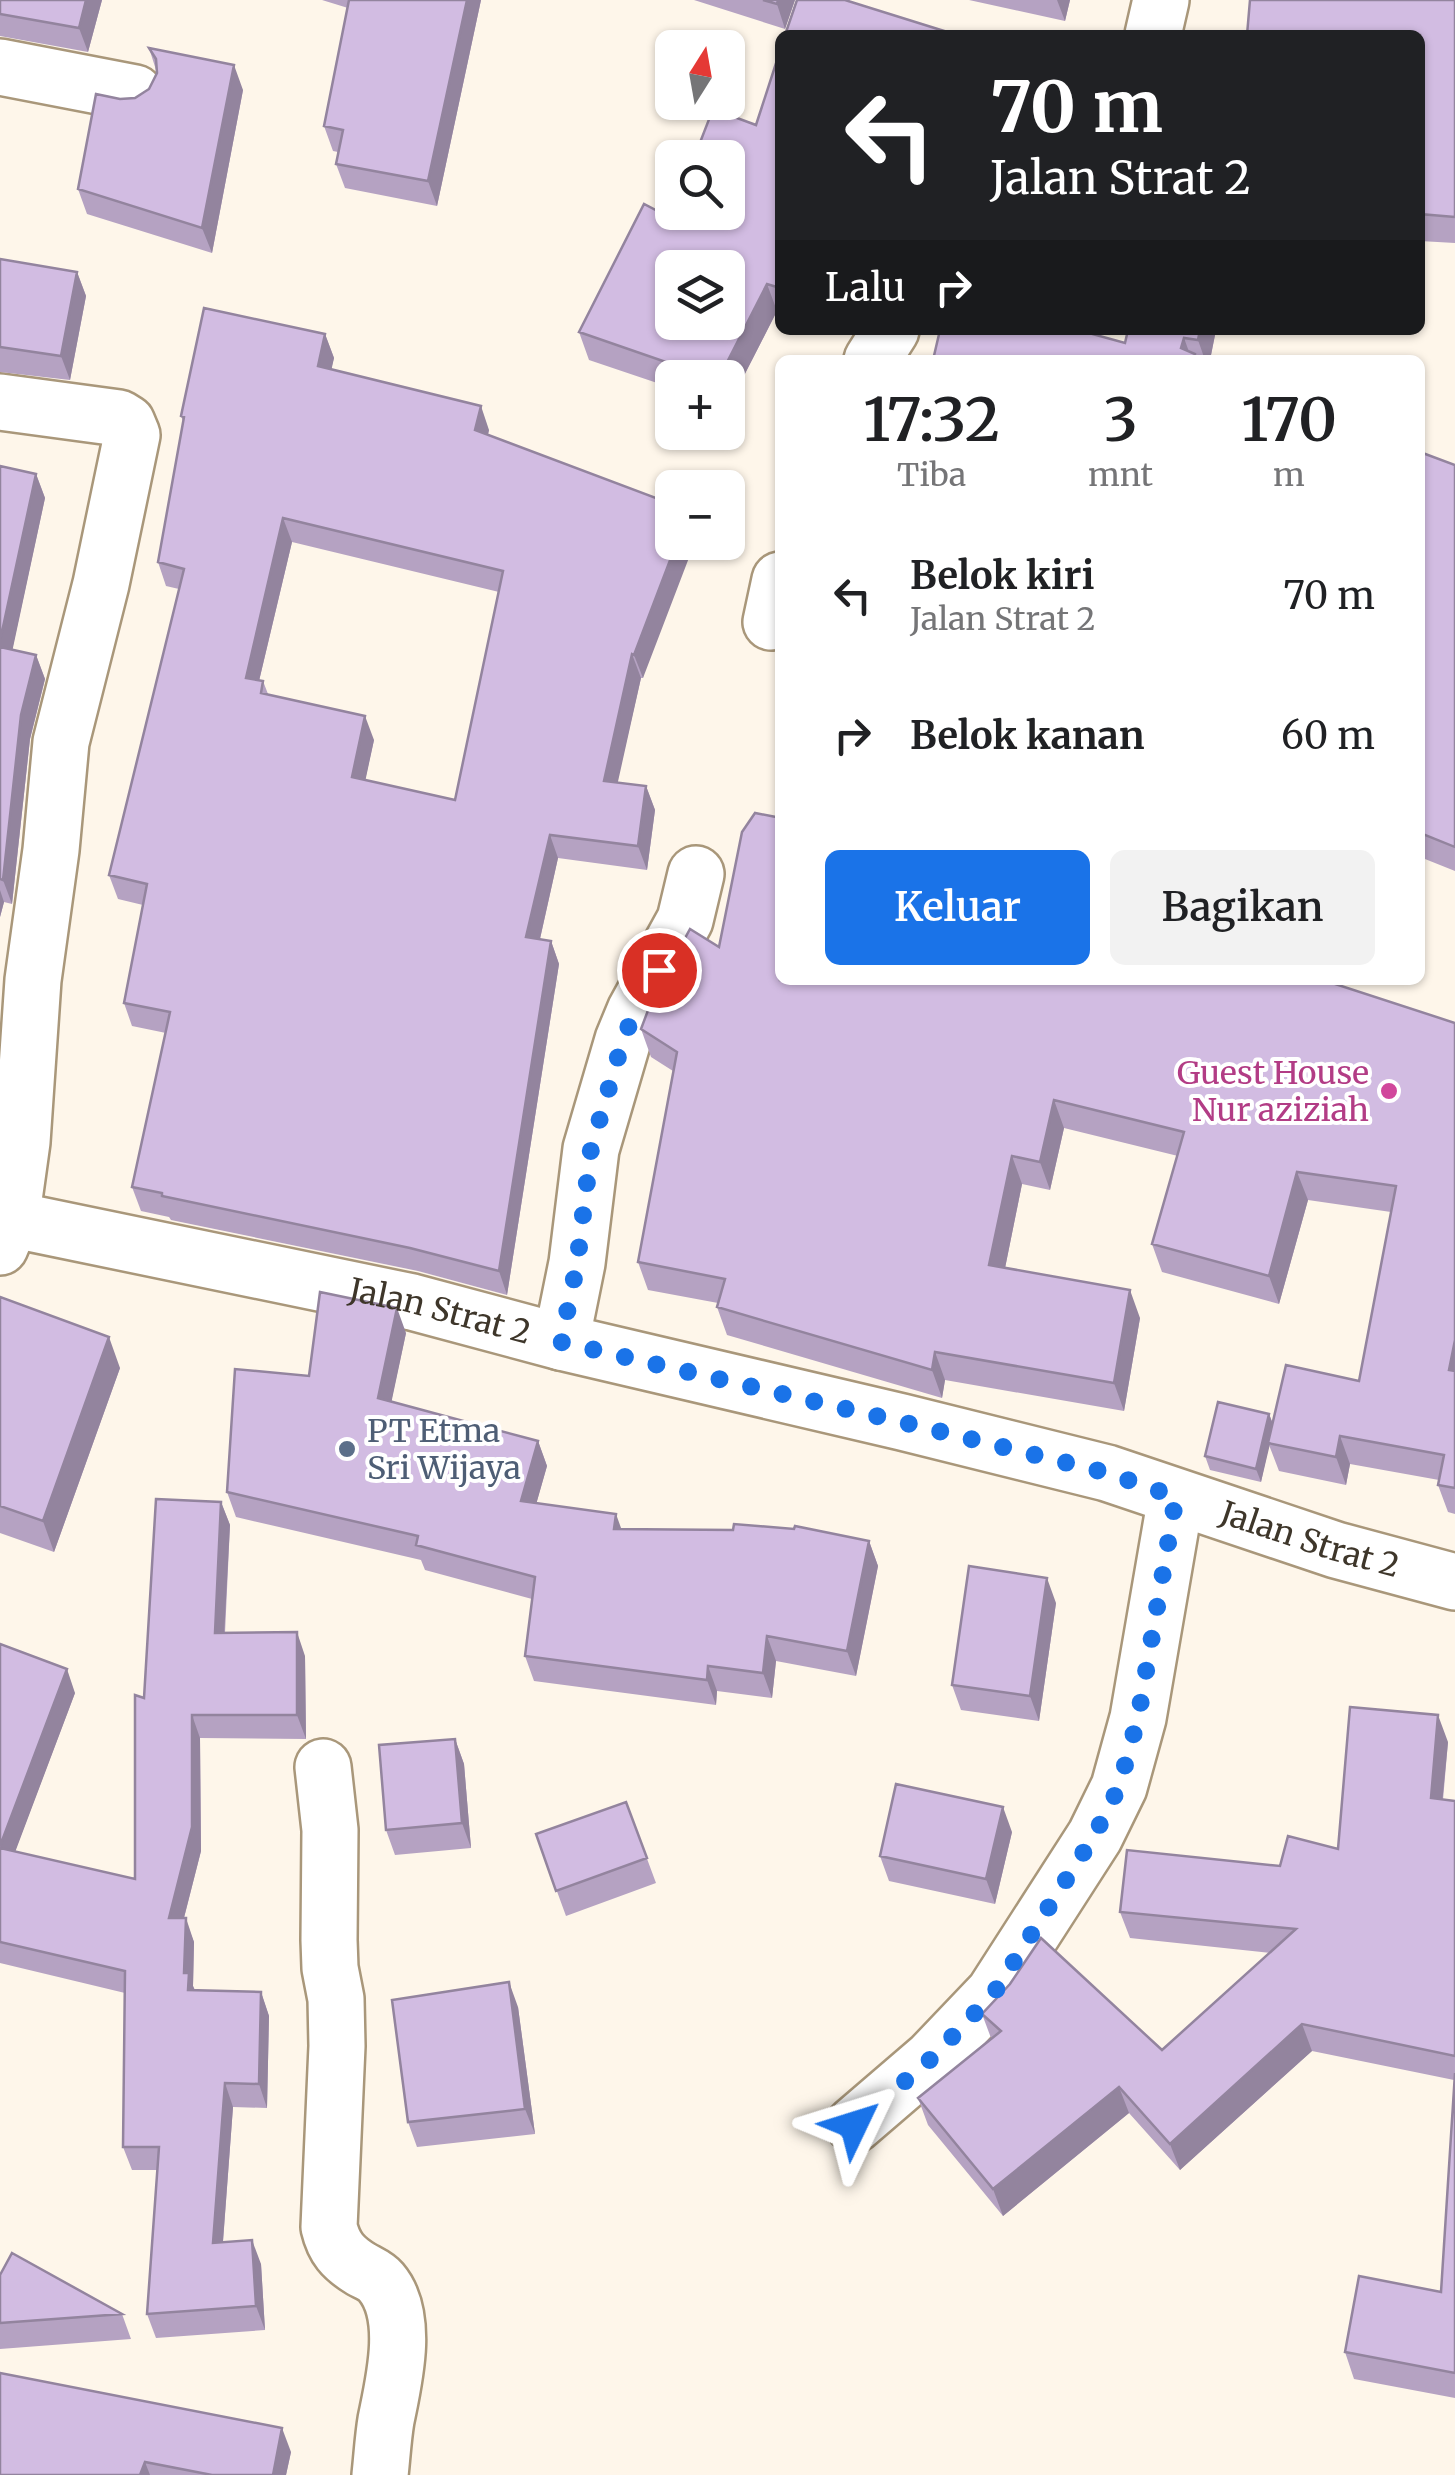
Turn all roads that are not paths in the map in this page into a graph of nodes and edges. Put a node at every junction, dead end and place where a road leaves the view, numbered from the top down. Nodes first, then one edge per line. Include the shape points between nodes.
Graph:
1 (1161, 0) edge
2 (1154, 30) edge
3 (0, 67) edge
4 (135, 93) edge
5 (0, 402) edge
6 (696, 874) dead end
7 (4, 1228) edge
8 (561, 1342) junction
9 (1176, 1497) junction
10 (1455, 1582) edge
11 (323, 1767) dead end
12 (854, 2125) dead end
13 (380, 2475) edge

1 - 2 street
3 - 4 street
5 - 7 street via 120,418 132,435 61,742 22,1142
6 - 8 street via 684,920 623,1040 591,1149
7 - 8 street, Jalan Strat 2 via 412,1302
8 - 9 street, Jalan Strat 2 via 1089,1468
9 - 10 street, Jalan Strat 2
9 - 12 street via 1138,1718 1119,1787 1094,1836 994,1993
11 - 13 street via 337,2046 329,2228 338,2252 386,2289 395,2317 397,2371

